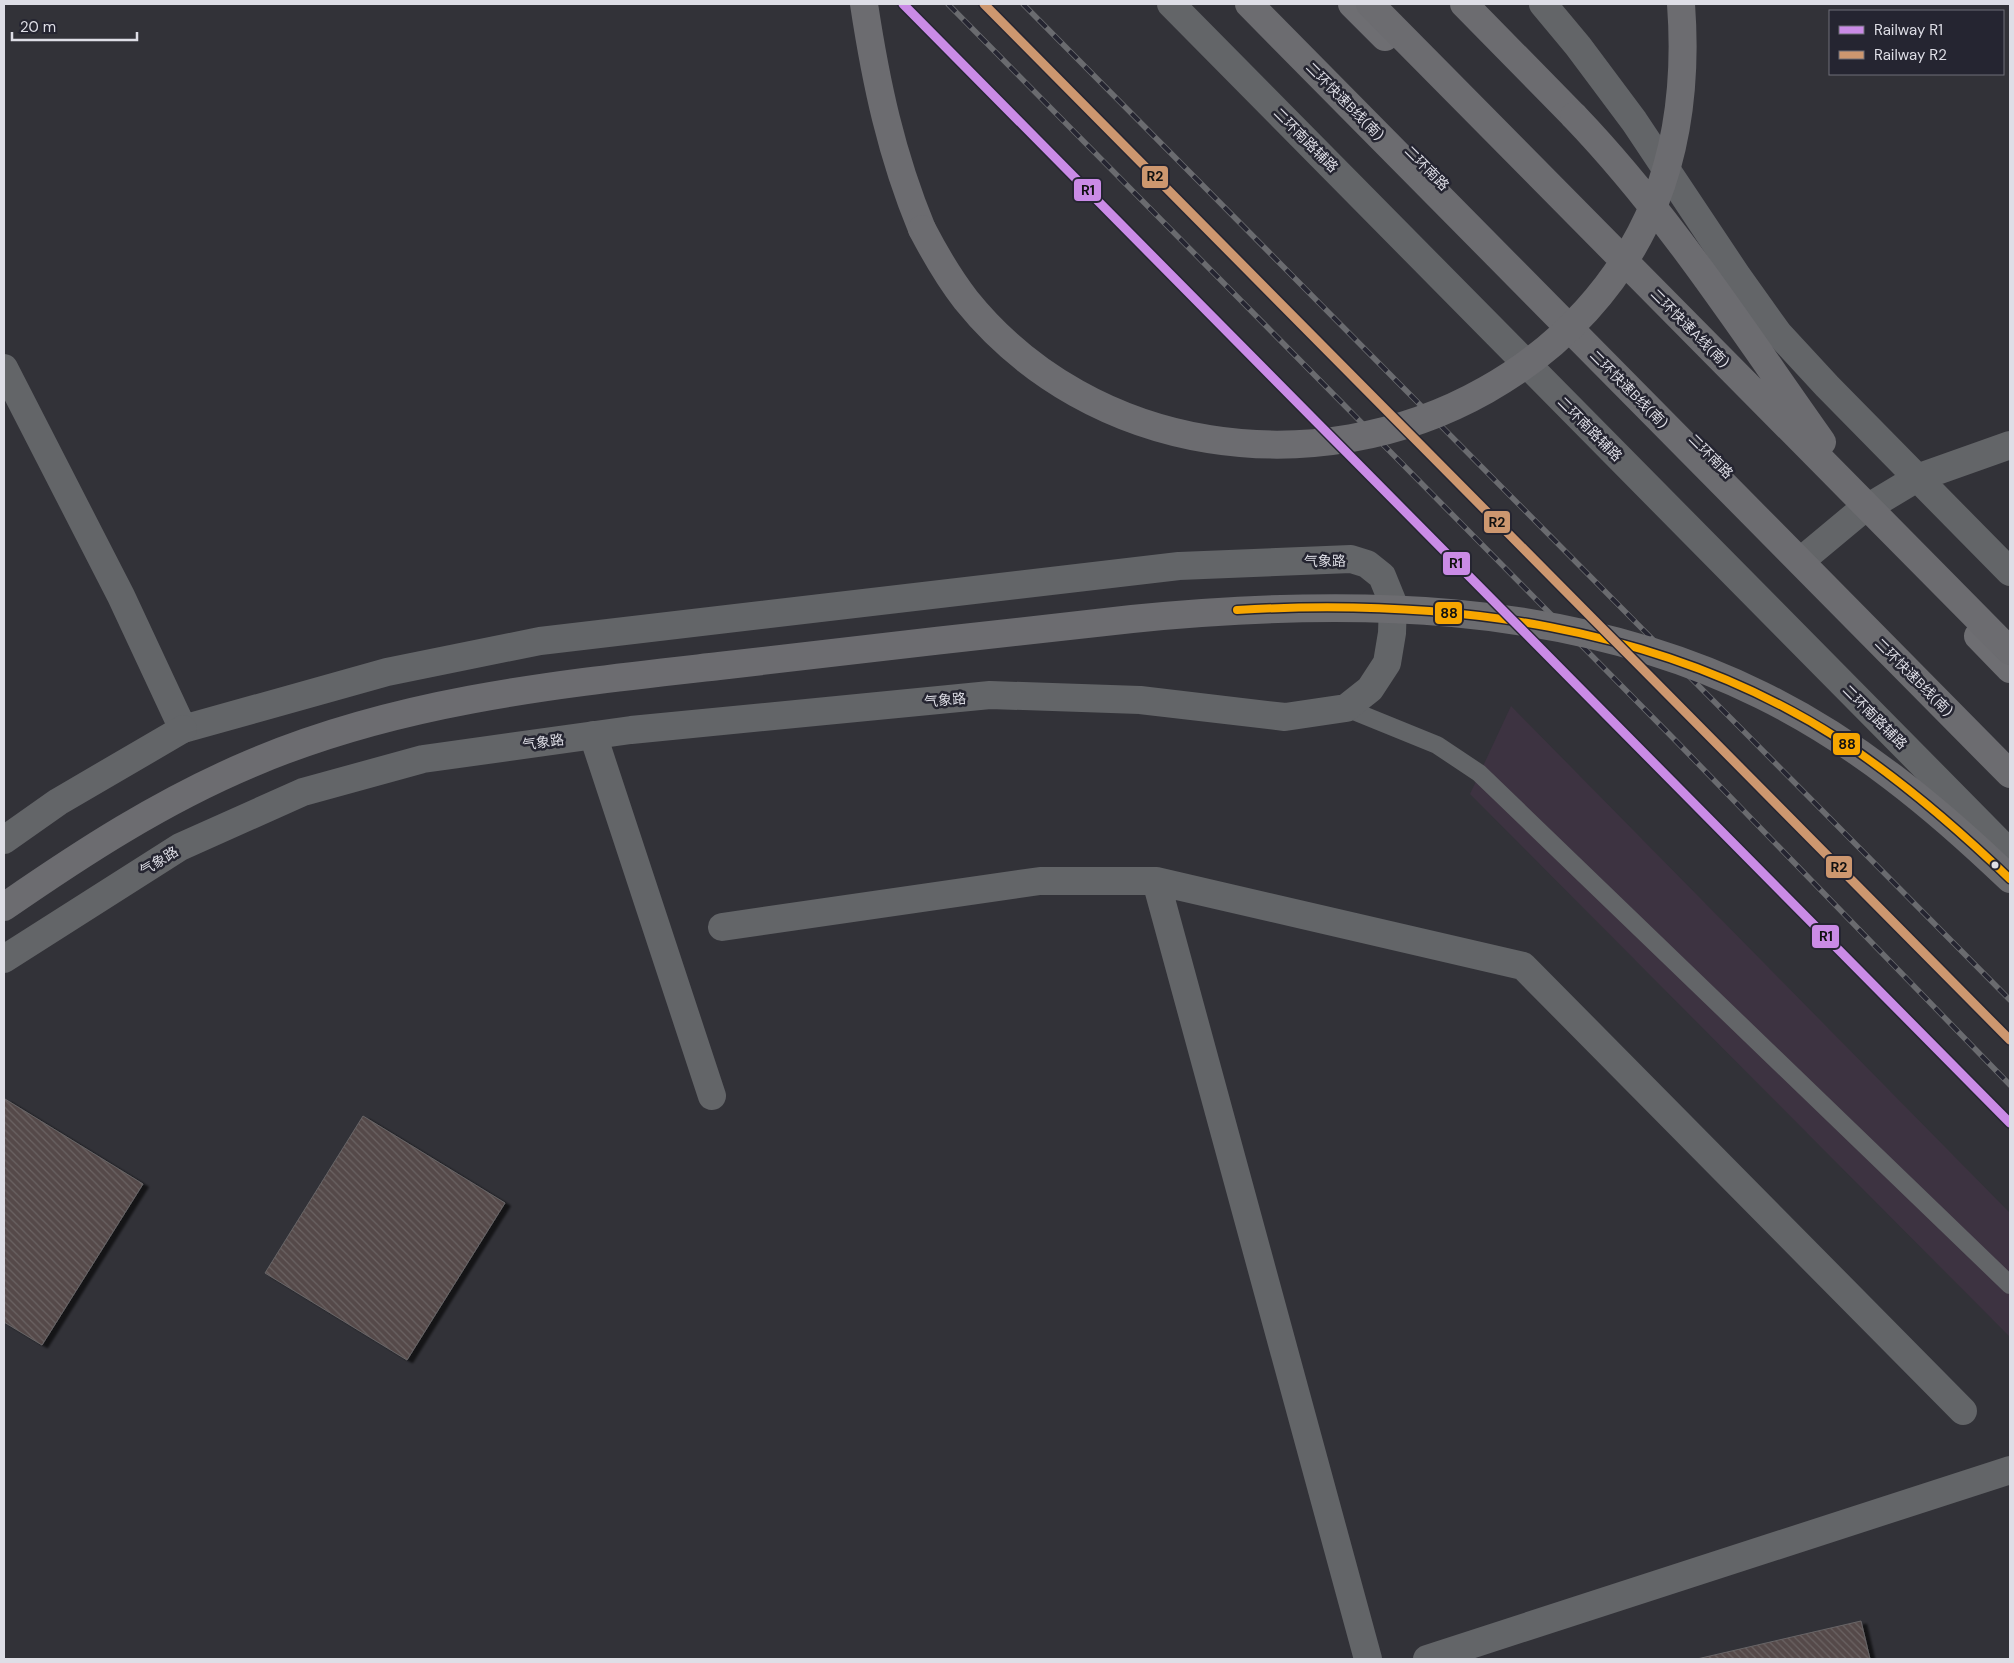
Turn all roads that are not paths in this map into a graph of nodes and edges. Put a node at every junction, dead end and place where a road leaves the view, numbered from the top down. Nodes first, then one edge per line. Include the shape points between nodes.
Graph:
1 (864, 4) edge
2 (1171, 4) edge
3 (1249, 4) edge
4 (1265, 4) edge
5 (1352, 4) edge
6 (1370, 4) edge
7 (1464, 4) edge
8 (1544, 4) edge
9 (1681, 4) edge
10 (4, 368) edge
11 (2010, 445) edge
12 (1917, 478) junction
13 (1856, 514) junction
14 (1899, 539) junction
15 (1809, 554) junction
16 (2010, 572) edge
17 (2010, 651) edge
18 (2010, 669) edge
19 (1346, 708) junction
20 (183, 729) junction
21 (593, 735) junction
22 (2010, 758) edge
23 (2010, 774) edge
24 (4, 840) edge
25 (2010, 853) edge
26 (2010, 879) edge
27 (1156, 881) junction
28 (4, 907) edge
29 (722, 927) dead end
30 (4, 959) edge
31 (712, 1096) dead end
32 (2010, 1285) edge
33 (1964, 1411) dead end
34 (2010, 1470) edge
35 (1368, 1659) edge
36 (1427, 1659) edge

1 - 9 highway, bridge via 882,108 906,191 942,266 989,325 1027,360 1101,405 1141,422 1183,434 1227,443 1273,446 1365,437 1459,406 1546,350 1582,317 1611,281 1635,243 1668,162 1682,79
2 - 25 street, 二环南路辅路
3 - 23 highway, 二环快速B线(南)
4 - 15 main road, 二环南路
5 - 13 main road
6 - 14 highway, 二环快速A线(南), bridge
7 - 14 highway, bridge via 1625,172 1696,264 1844,473
8 - 12 street via 1634,121 1778,332
10 - 20 street via 122,596
11 - 12 street
12 - 13 street
12 - 16 street
13 - 15 street
13 - 18 main road
14 - 17 highway, 二环快速A线(南), bridge
15 - 22 main road, 二环南路
19 - 20 street, 气象路 via 1370,689 1387,663 1393,604 1382,576 1366,564 1351,560 1179,566 540,641 387,672
19 - 21 street, 气象路 via 1285,716 1140,700 990,696
19 - 32 lane via 1437,745 1479,773
20 - 24 street, 气象路 via 58,802
21 - 30 street, 气象路 via 423,759 303,792 180,847
21 - 31 street
26 - 28 highway, bridge via 1933,809 1876,764 1800,716 1711,673 1633,646 1539,624 1435,611 1323,606 1132,619 539,687 429,707 317,738 250,763 133,823
27 - 29 street via 1040,881
27 - 33 street via 1523,966
27 - 35 street
34 - 36 street

